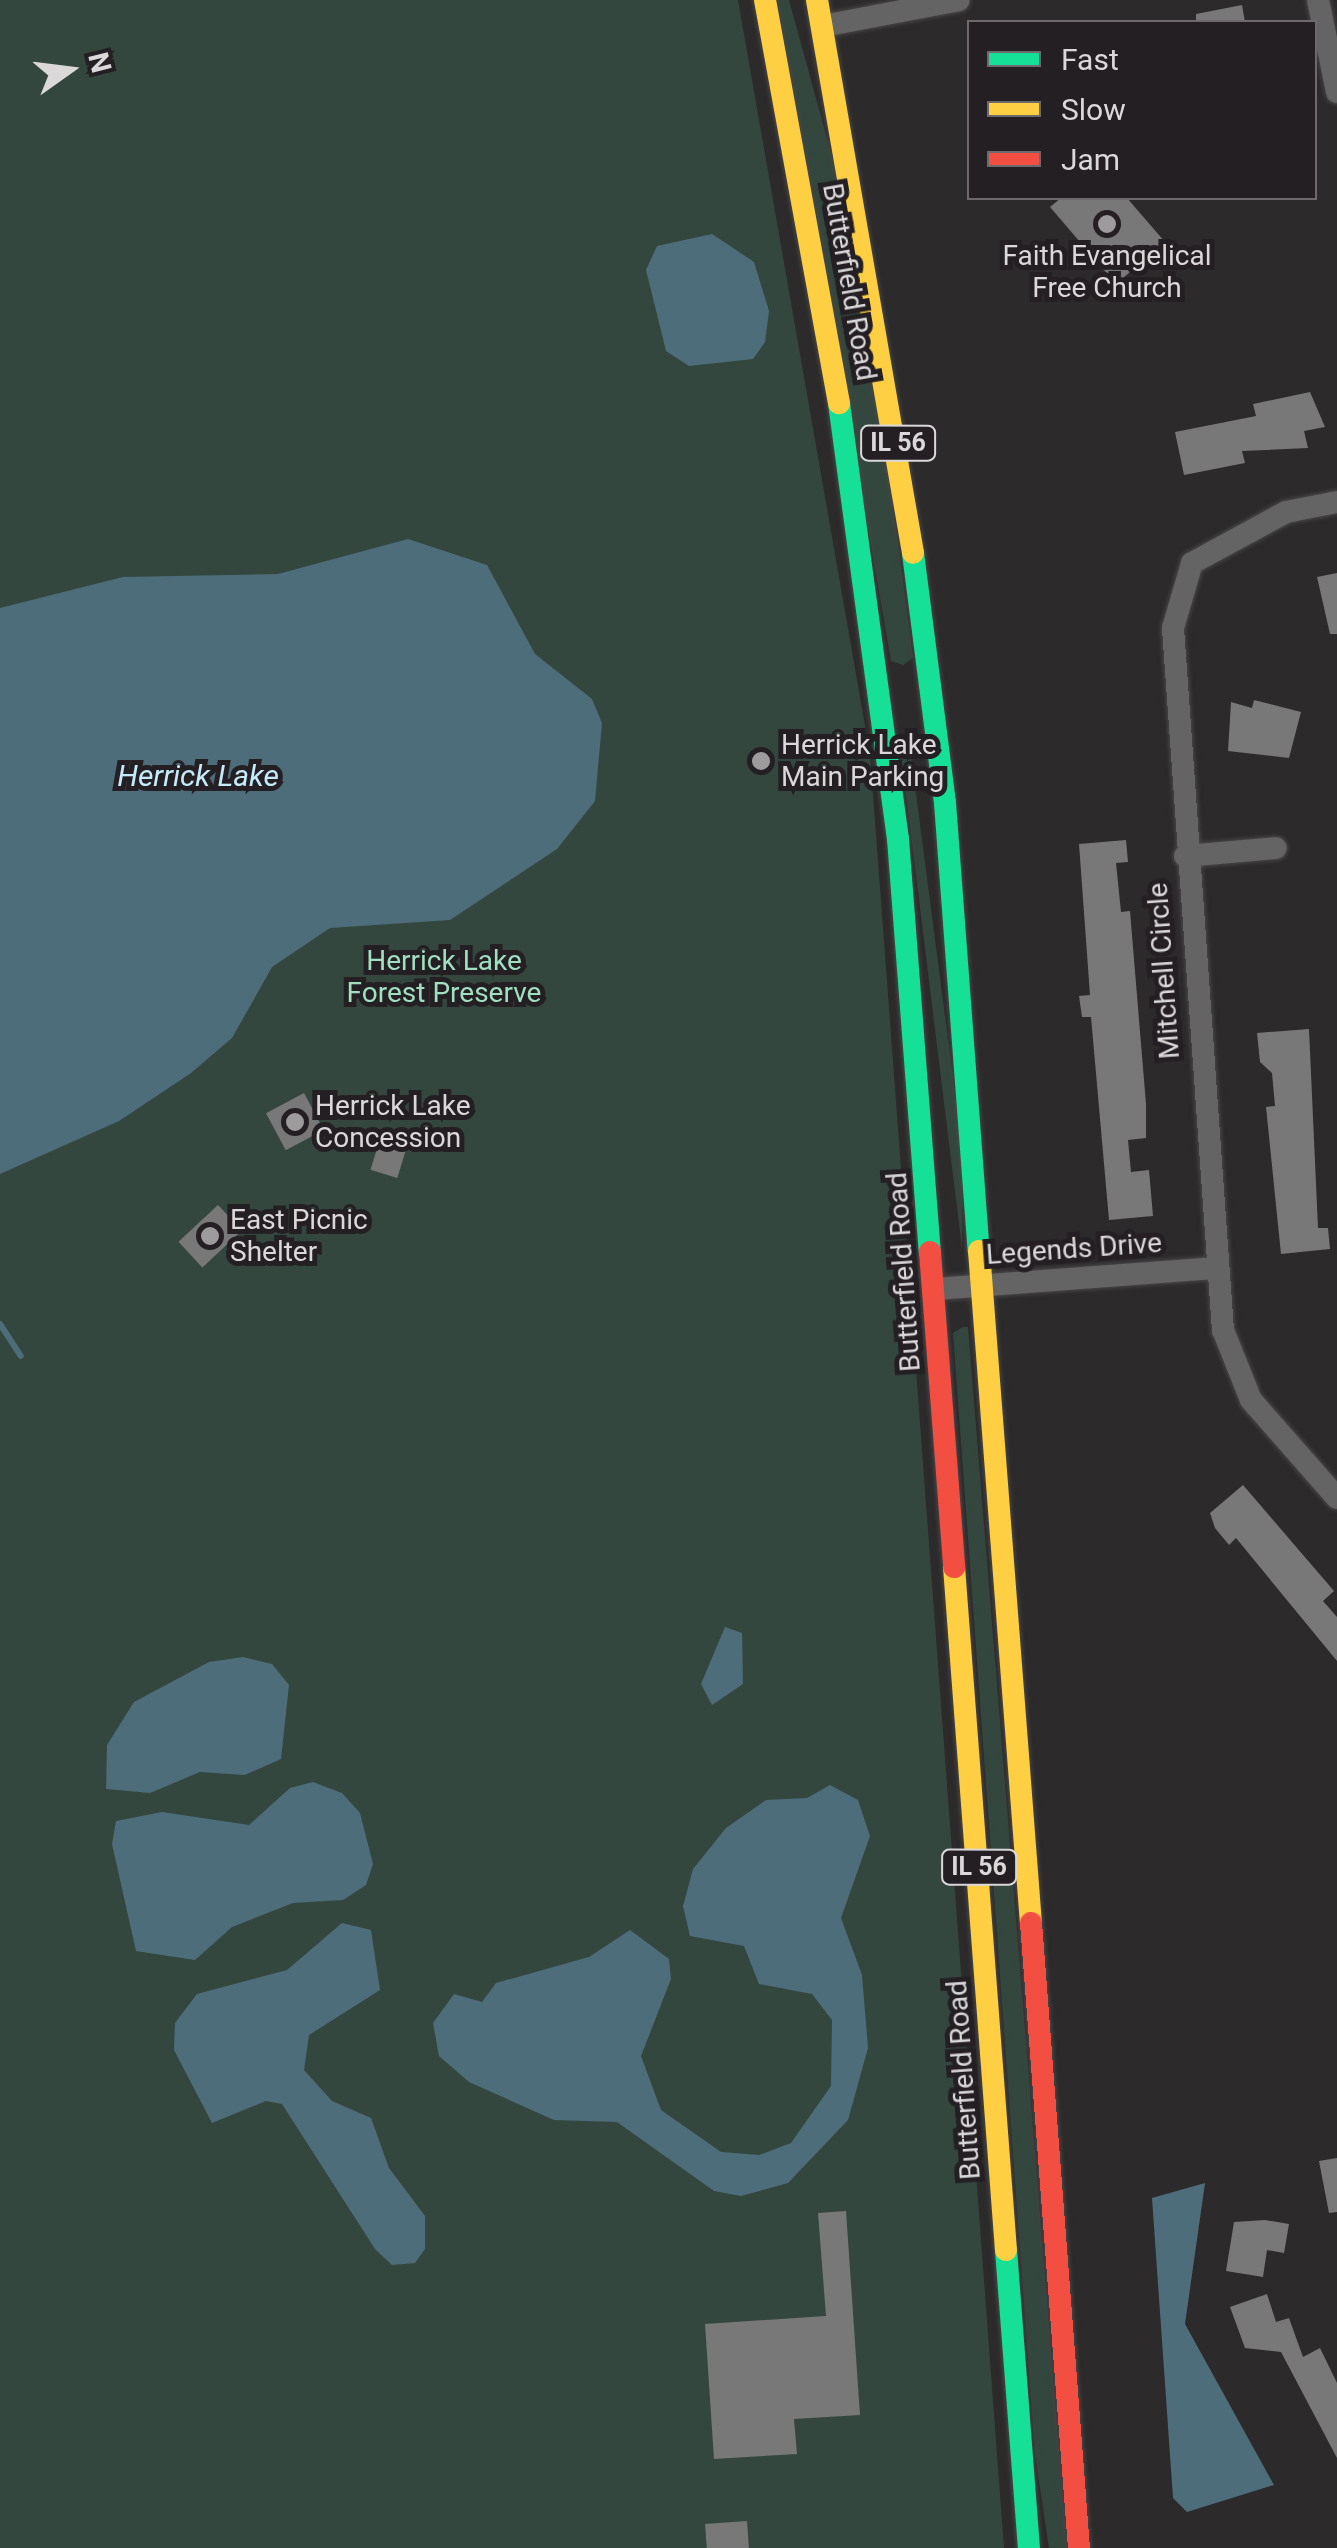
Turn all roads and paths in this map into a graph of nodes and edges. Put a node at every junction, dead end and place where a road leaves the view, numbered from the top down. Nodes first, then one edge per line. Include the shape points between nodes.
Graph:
1 (766, 0) edge
2 (817, 0) edge
3 (959, 0) edge
4 (1318, 0) edge
5 (822, 26) junction
6 (1337, 92) edge
7 (1337, 502) edge
8 (1276, 848) dead end
9 (1185, 856) junction
10 (1216, 1268) junction
11 (986, 1286) junction
12 (936, 1289) junction
13 (1337, 1498) edge
14 (1029, 2548) edge
15 (1079, 2548) edge

1 - 12 main road, Butterfield Road / IL 56 via 865,568
2 - 5 main road, Butterfield Road / IL 56
3 - 5 street
4 - 6 street
5 - 11 main road, Butterfield Road / IL 56 via 930,676
7 - 9 street, Mitchell Circle via 1286,512 1192,563 1172,628
8 - 9 street
9 - 10 street, Mitchell Circle
10 - 11 street, Legends Drive
10 - 13 street, Mitchell Circle via 1240,1378
11 - 12 street, Legends Drive
11 - 15 main road, Butterfield Road / IL 56
12 - 14 main road, Butterfield Road / IL 56

